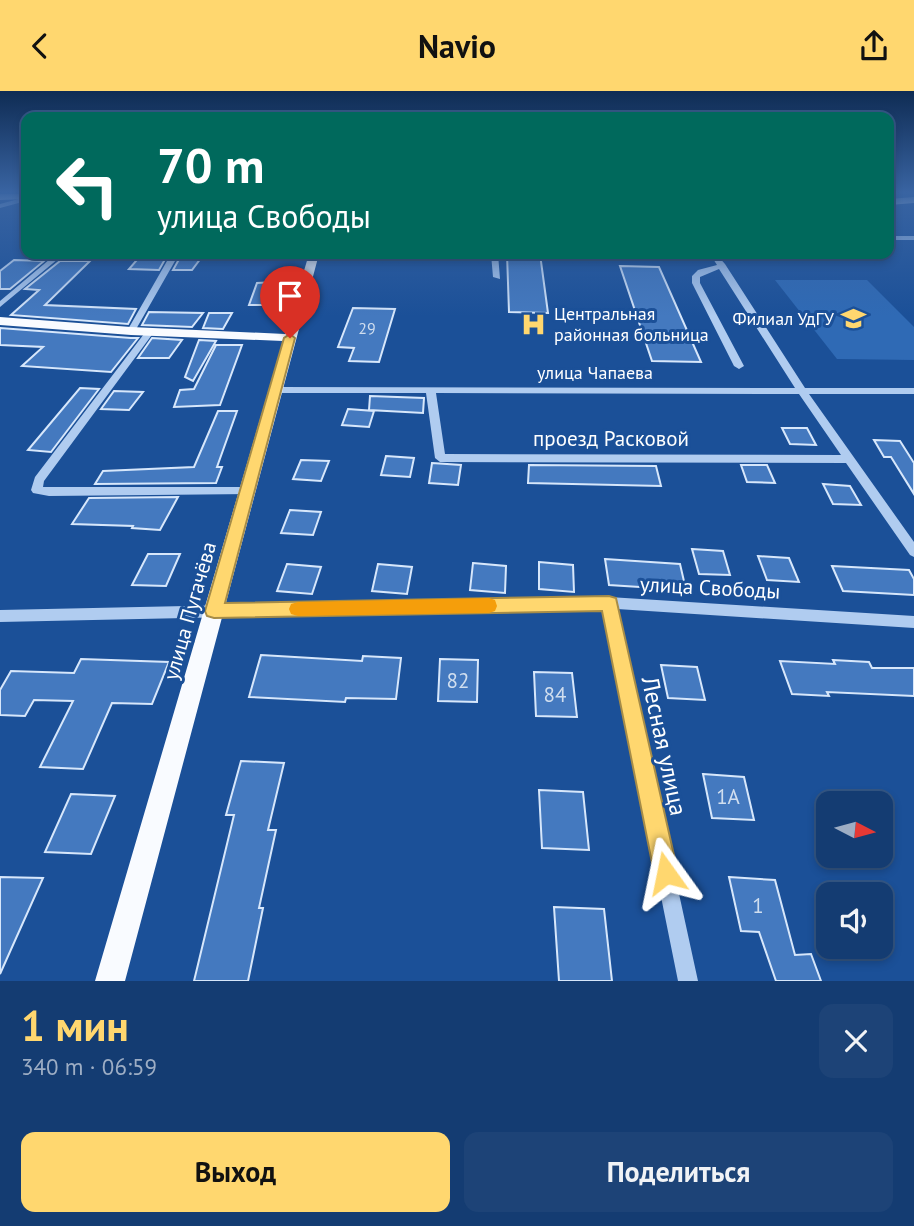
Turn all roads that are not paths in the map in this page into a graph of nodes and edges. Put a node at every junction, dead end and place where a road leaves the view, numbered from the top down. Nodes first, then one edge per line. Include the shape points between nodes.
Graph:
1 (910, 239) edge
2 (914, 245) edge
3 (54, 259) edge
4 (172, 259) edge
5 (313, 259) edge
6 (495, 259) edge
7 (717, 259) edge
8 (722, 266) junction
9 (497, 277) dead end
10 (0, 305) edge
11 (0, 321) edge
12 (131, 331) junction
13 (150, 332) junction
14 (290, 338) junction
15 (739, 366) dead end
16 (277, 390) junction
17 (431, 391) junction
18 (802, 391) junction
19 (914, 391) edge
20 (850, 459) junction
21 (248, 491) junction
22 (914, 552) edge
23 (609, 603) junction
24 (214, 611) junction
25 (0, 616) edge
26 (914, 622) edge
27 (110, 981) edge
28 (688, 981) edge

1 - 2 street
3 - 10 street
4 - 12 street
5 - 14 main road, улица Пугачёва
6 - 9 street
7 - 8 street
8 - 15 street via 701,272 696,283
8 - 18 street
11 - 12 main road
12 - 13 main road
13 - 14 main road
13 - 21 street via 39,480 37,490
14 - 16 main road, улица Пугачёва
16 - 17 street, улица Чапаева
16 - 21 main road, улица Пугачёва
17 - 18 street, улица Чапаева
17 - 20 street, проезд Расковой via 440,458
18 - 19 street, улица Чапаева
18 - 20 street
20 - 22 street
21 - 24 main road, улица Пугачёва
23 - 24 street, улица Свободы
23 - 26 street, улица Свободы
23 - 28 street, Лесная улица
24 - 25 street, улица Свободы
24 - 27 main road, улица Пугачёва

